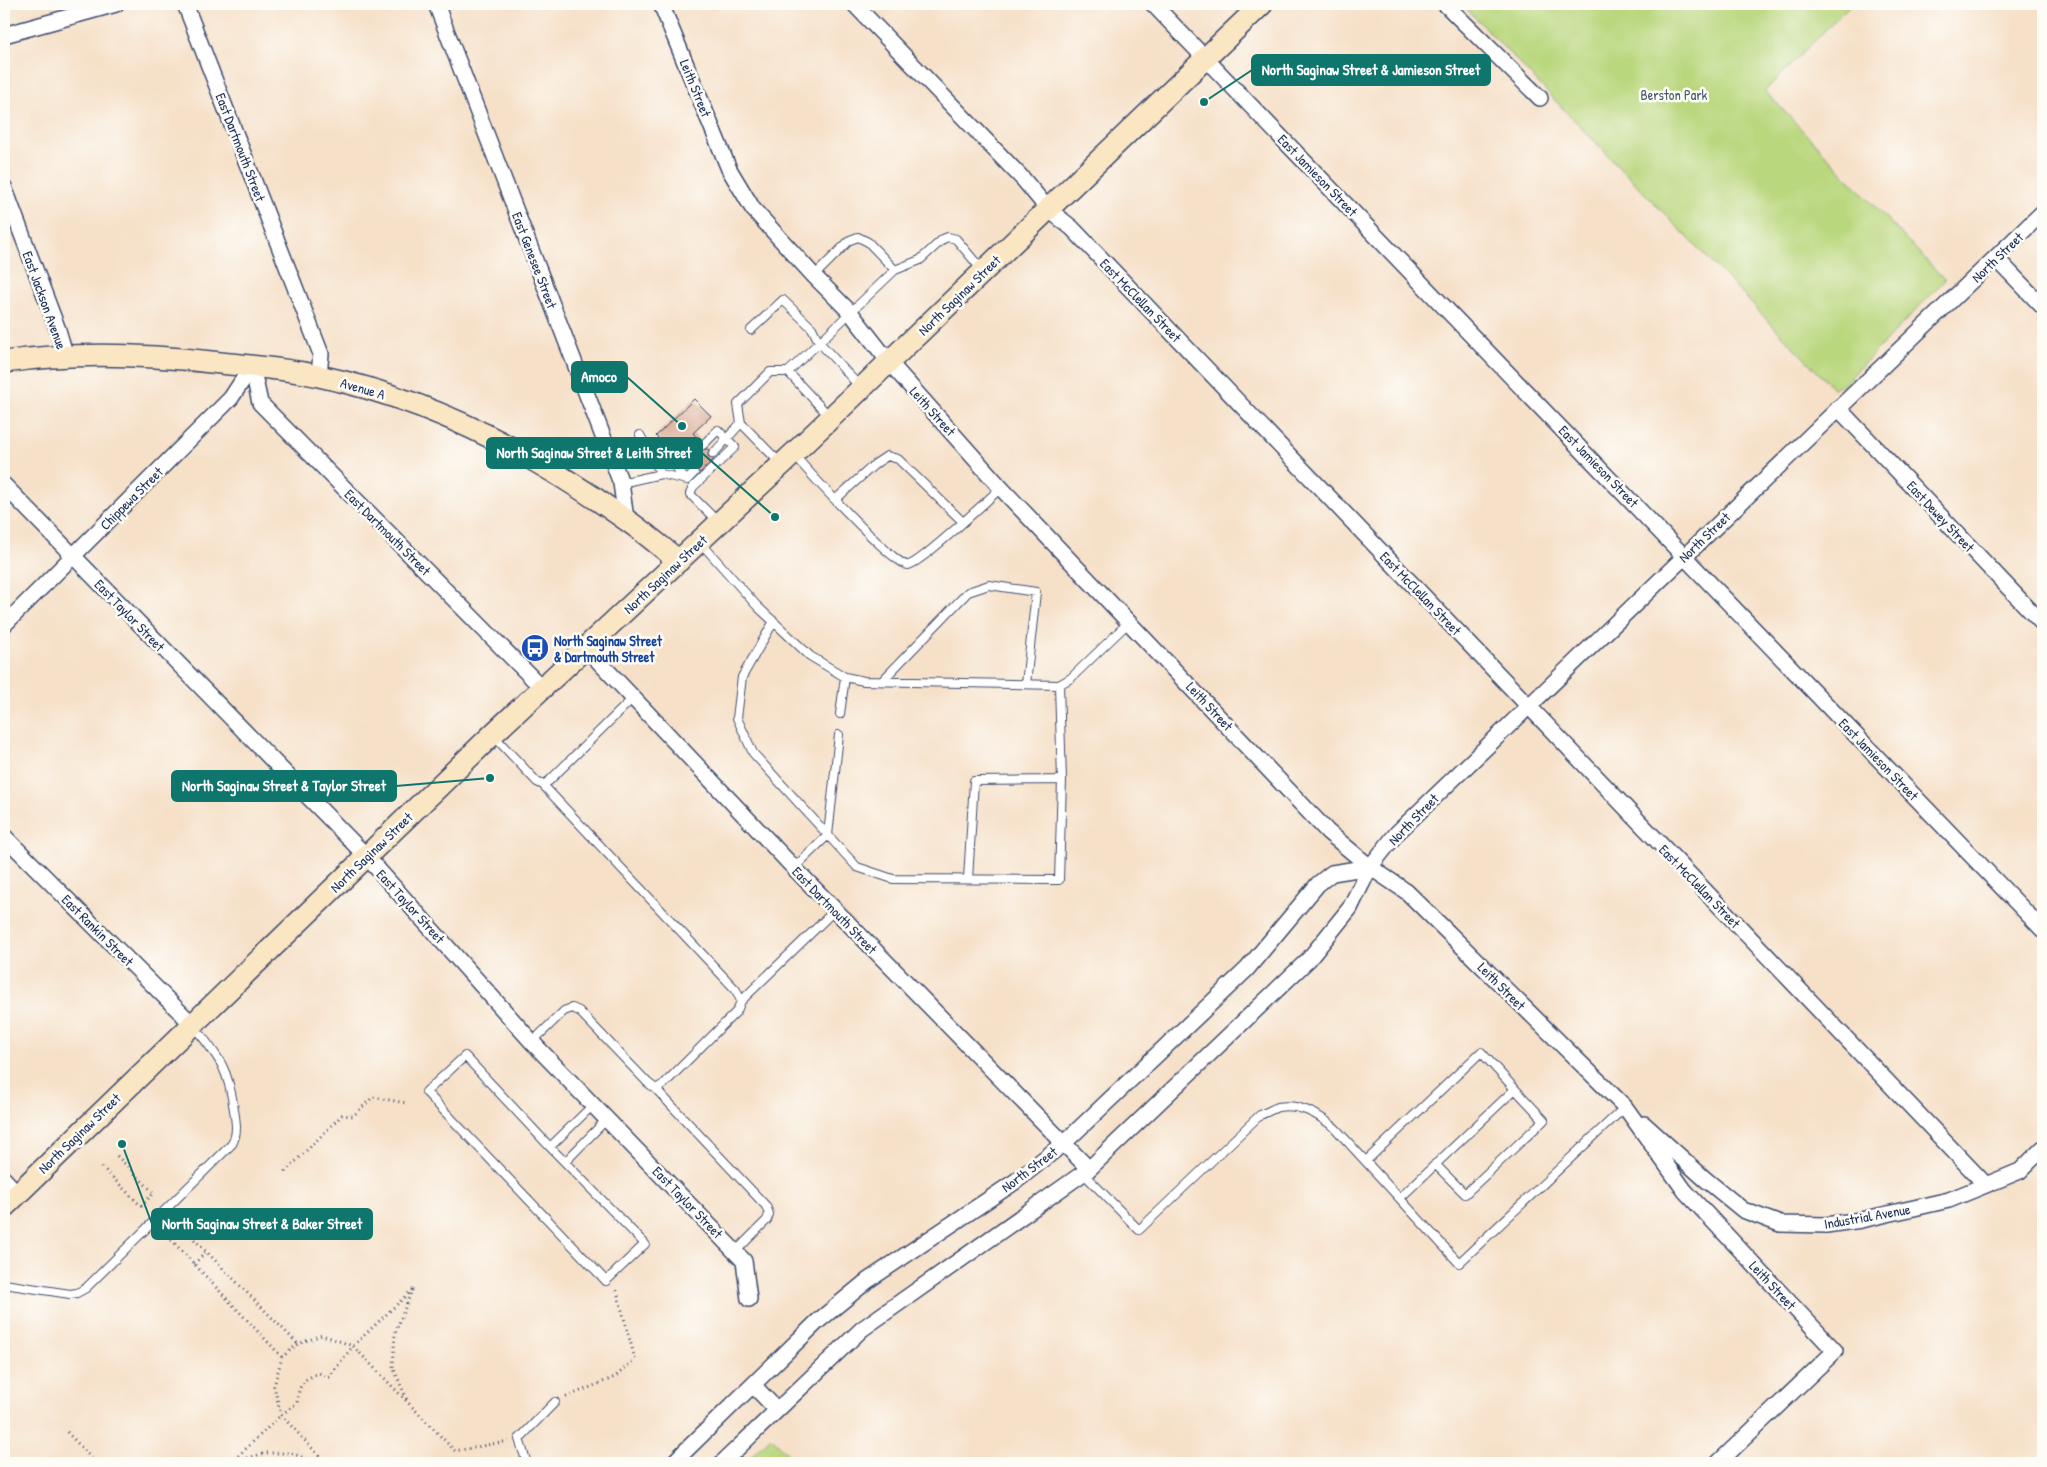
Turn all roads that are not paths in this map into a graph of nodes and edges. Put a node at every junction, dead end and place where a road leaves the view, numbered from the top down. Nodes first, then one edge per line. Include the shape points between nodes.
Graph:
1 (116, 4) edge
2 (185, 4) edge
3 (436, 4) edge
4 (661, 4) edge
5 (854, 4) edge
6 (1153, 4) edge
7 (1262, 4) edge
8 (1453, 6) edge
9 (4, 35) edge
10 (1205, 58) junction
11 (1540, 98) dead end
12 (4, 187) edge
13 (1048, 209) junction
14 (2043, 212) edge
15 (1996, 258) junction
16 (895, 270) junction
17 (983, 271) junction
18 (814, 276) junction
19 (2043, 307) edge
20 (850, 312) junction
21 (751, 330) dead end
22 (818, 342) junction
23 (66, 357) junction
24 (4, 362) edge
25 (889, 362) junction
26 (252, 366) junction
27 (788, 372) junction
28 (319, 376) junction
29 (861, 388) junction
30 (1838, 408) junction
31 (830, 418) junction
32 (742, 423) junction
33 (640, 435) dead end
34 (727, 439) junction
35 (703, 445) dead end
36 (712, 454) dead end
37 (787, 459) junction
38 (685, 464) dead end
39 (694, 473) dead end
40 (661, 474) junction
41 (686, 480) junction
42 (621, 483) junction
43 (4, 486) edge
44 (693, 487) junction
45 (1001, 488) junction
46 (836, 499) junction
47 (626, 519) junction
48 (962, 521) junction
49 (719, 523) junction
50 (700, 542) junction
51 (1685, 556) junction
52 (73, 557) junction
53 (679, 561) junction
54 (774, 621) junction
55 (1129, 622) junction
56 (2043, 624) edge
57 (4, 625) edge
58 (585, 647) junction
59 (845, 677) junction
60 (882, 681) junction
61 (1026, 684) junction
62 (1059, 684) junction
63 (542, 688) junction
64 (633, 698) junction
65 (1528, 706) junction
66 (840, 714) dead end
67 (492, 734) junction
68 (838, 735) dead end
69 (1062, 780) junction
70 (543, 785) junction
71 (4, 836) edge
72 (828, 836) junction
73 (366, 856) junction
74 (1370, 867) junction
75 (794, 868) junction
76 (968, 879) junction
77 (835, 910) junction
78 (2043, 930) edge
79 (741, 1002) junction
80 (192, 1024) junction
81 (532, 1042) junction
82 (656, 1089) junction
83 (1514, 1090) junction
84 (593, 1105) junction
85 (1625, 1107) junction
86 (607, 1119) junction
87 (1064, 1143) junction
88 (550, 1147) junction
89 (2043, 1148) edge
90 (1366, 1161) junction
91 (565, 1162) junction
92 (1435, 1164) junction
93 (1086, 1171) junction
94 (1986, 1185) junction
95 (8, 1193) edge
96 (1400, 1198) junction
97 (736, 1251) junction
98 (4, 1284) edge
99 (749, 1299) dead end
100 (753, 1385) junction
101 (555, 1402) road end
102 (777, 1410) junction
103 (527, 1463) edge
104 (673, 1463) edge
105 (722, 1463) edge
106 (1718, 1463) edge

1 - 9 street
2 - 28 street, East Dartmouth Street via 321,354
3 - 42 street, East Genesee Street
4 - 18 street, Leith Street via 729,169 753,209
5 - 13 street, East McClellan Street
6 - 10 street, East Jamieson Street
7 - 10 main road, North Saginaw Street
8 - 11 street
10 - 13 main road, North Saginaw Street
10 - 51 street, East Jamieson Street
12 - 23 street, East Jackson Avenue
13 - 17 main road, North Saginaw Street
13 - 65 street, East McClellan Street via 1072,228
14 - 15 street, North Street
15 - 19 street
15 - 30 street, North Street
16 - 17 lane via 920,260 948,237 956,239
16 - 18 lane via 868,242 858,237 850,240
16 - 20 lane
17 - 25 main road, North Saginaw Street
18 - 20 street, Leith Street
20 - 22 lane
20 - 25 street, Leith Street
21 - 22 lane via 783,300 812,328
22 - 27 lane
22 - 29 lane
23 - 24 main road, Avenue A
23 - 26 main road, Avenue A via 179,358
25 - 29 main road, North Saginaw Street
25 - 45 street, Leith Street
26 - 28 main road, Avenue A
26 - 52 street, Chippewa Street via 231,398
26 - 63 street, East Dartmouth Street via 260,403
27 - 31 lane
27 - 32 lane via 770,372 738,404
28 - 47 main road, Avenue A via 377,390 496,440
29 - 31 main road, North Saginaw Street
30 - 51 street, North Street
30 - 56 street, East Dewey Street
31 - 37 main road, North Saginaw Street
32 - 34 lane
32 - 37 lane
33 - 40 lane
34 - 35 lane via 718,430
34 - 36 lane
34 - 44 lane via 735,447
37 - 46 lane
37 - 49 main road, North Saginaw Street
38 - 41 lane via 678,470
39 - 41 lane
40 - 41 lane
40 - 42 lane
41 - 44 lane
42 - 47 street, East Genesee Street
43 - 52 street, East Taylor Street
44 - 49 lane via 690,494
45 - 48 lane
45 - 55 street, Leith Street
46 - 48 lane via 887,456 898,459
46 - 48 lane via 904,565 910,565 926,554
47 - 53 main road, Avenue A
49 - 50 main road, North Saginaw Street
50 - 53 main road, North Saginaw Street
50 - 54 lane
51 - 65 street, North Street
51 - 78 street, East Jamieson Street
52 - 57 street, Chippewa Street
52 - 73 street, East Taylor Street
53 - 58 main road, North Saginaw Street
54 - 59 lane via 810,656
54 - 72 lane via 742,678 737,718 753,753
55 - 62 lane via 1071,678
55 - 74 street, Leith Street via 1328,832
58 - 63 main road, North Saginaw Street
58 - 64 street, East Dartmouth Street
59 - 60 lane
59 - 66 lane
60 - 61 lane
60 - 61 lane via 968,592 989,585 1036,592
61 - 62 lane
62 - 69 lane
63 - 67 main road, North Saginaw Street
64 - 70 lane
64 - 75 street, East Dartmouth Street
65 - 74 street, North Street via 1397,833
65 - 94 street, East McClellan Street
67 - 70 lane
67 - 73 main road, North Saginaw Street
68 - 72 lane
69 - 76 lane via 974,781
69 - 76 lane via 1059,880
70 - 79 lane via 736,990
71 - 80 street, East Rankin Street
72 - 75 lane
72 - 76 lane via 857,867 893,879
73 - 80 main road, North Saginaw Street
73 - 81 street, East Taylor Street
74 - 85 street, Leith Street via 1407,892
74 - 87 street, North Street via 1332,873 1318,884 1247,969
74 - 93 street, North Street via 1350,908 1308,959
75 - 77 street, East Dartmouth Street
77 - 79 lane
77 - 87 street, East Dartmouth Street
79 - 82 lane via 737,1010
80 - 95 main road, North Saginaw Street
80 - 98 lane via 218,1057 228,1078 236,1128 230,1147 86,1288 70,1294
81 - 82 lane via 564,1010 572,1008 579,1011
81 - 84 street, East Taylor Street
82 - 97 lane via 766,1206 767,1220
83 - 90 lane via 1481,1052
83 - 92 lane
83 - 92 lane via 1544,1120 1479,1181 1465,1194
84 - 86 street, East Taylor Street
84 - 88 lane
85 - 94 street, Industrial Avenue via 1743,1210 1780,1224 1826,1225 1861,1220 1949,1200
85 - 96 lane via 1459,1263
85 - 106 street, Leith Street via 1685,1191 1835,1351
86 - 91 lane
86 - 97 street, East Taylor Street
87 - 93 street, East Dartmouth Street
87 - 100 street, North Street via 1016,1181 867,1281 817,1322
88 - 91 lane
88 - 91 lane via 465,1056 426,1092 606,1280 645,1244
89 - 94 street, Industrial Avenue via 2020,1171
90 - 93 lane via 1318,1114 1299,1108 1278,1108 1260,1115 1139,1230
90 - 96 lane
92 - 96 lane
93 - 102 street, North Street via 862,1328
97 - 99 street, East Taylor Street via 744,1261
100 - 102 street
100 - 104 street, North Street
101 - 103 lane via 519,1439
102 - 105 street, North Street

